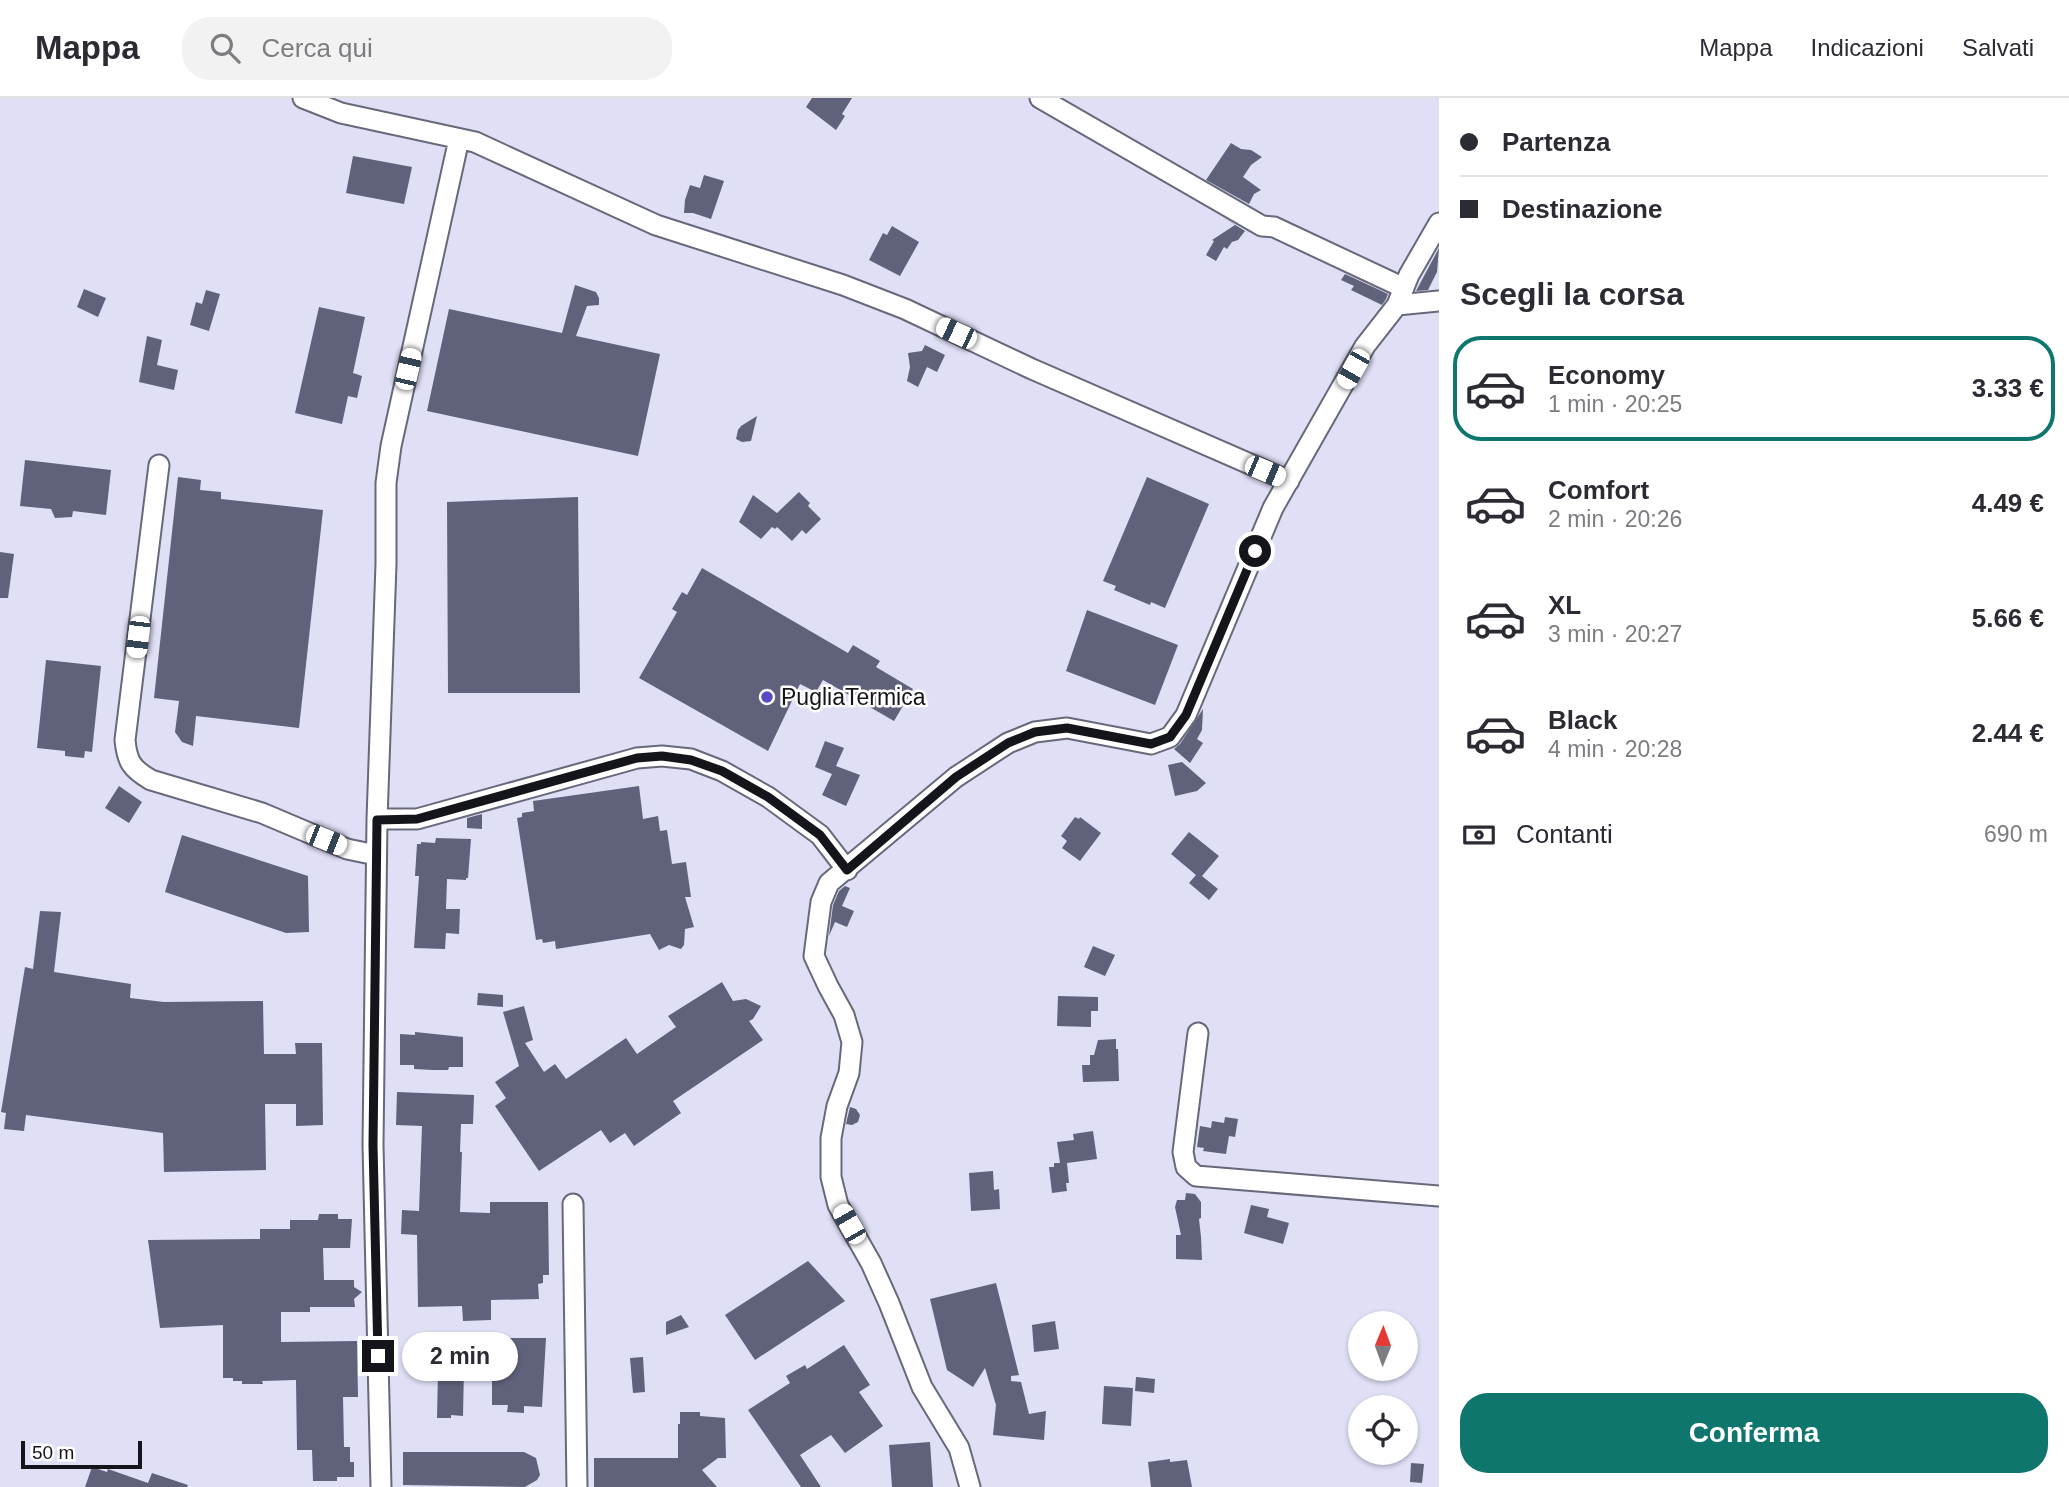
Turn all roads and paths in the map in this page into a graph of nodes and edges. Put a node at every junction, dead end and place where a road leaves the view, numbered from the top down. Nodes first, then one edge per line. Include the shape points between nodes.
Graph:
1 (303, 98) edge
2 (1040, 98) edge
3 (460, 139) junction
4 (1439, 223) edge
5 (1400, 297) junction
6 (1439, 300) edge
7 (159, 465) dead end
8 (1289, 481) junction
9 (377, 820) junction
10 (376, 855) junction
11 (847, 870) junction
12 (1198, 1033) dead end
13 (1439, 1196) edge
14 (573, 1204) dead end
15 (381, 1487) edge
16 (577, 1487) edge
17 (970, 1487) edge

1 - 3 street via 341,113
2 - 5 street via 1262,226 1275,227
3 - 8 street via 656,225 905,309
3 - 9 street via 386,483
4 - 5 street
5 - 6 street
5 - 8 street via 1365,346
7 - 10 street via 125,740 131,765 151,780 262,813 347,849
8 - 11 street via 1273,508 1186,715 1170,737 1151,744 1067,728 1035,732 1008,743 956,777
9 - 10 street
9 - 11 street via 417,819 637,758 681,758 722,771 768,797 820,835
10 - 15 street via 373,1145
11 - 17 street via 829,883 822,897 814,956 844,1015 852,1042 849,1073 831,1138 831,1177 838,1205 871,1262 922,1387 959,1448
12 - 13 street via 1184,1152 1186,1167 1196,1176
14 - 16 street

